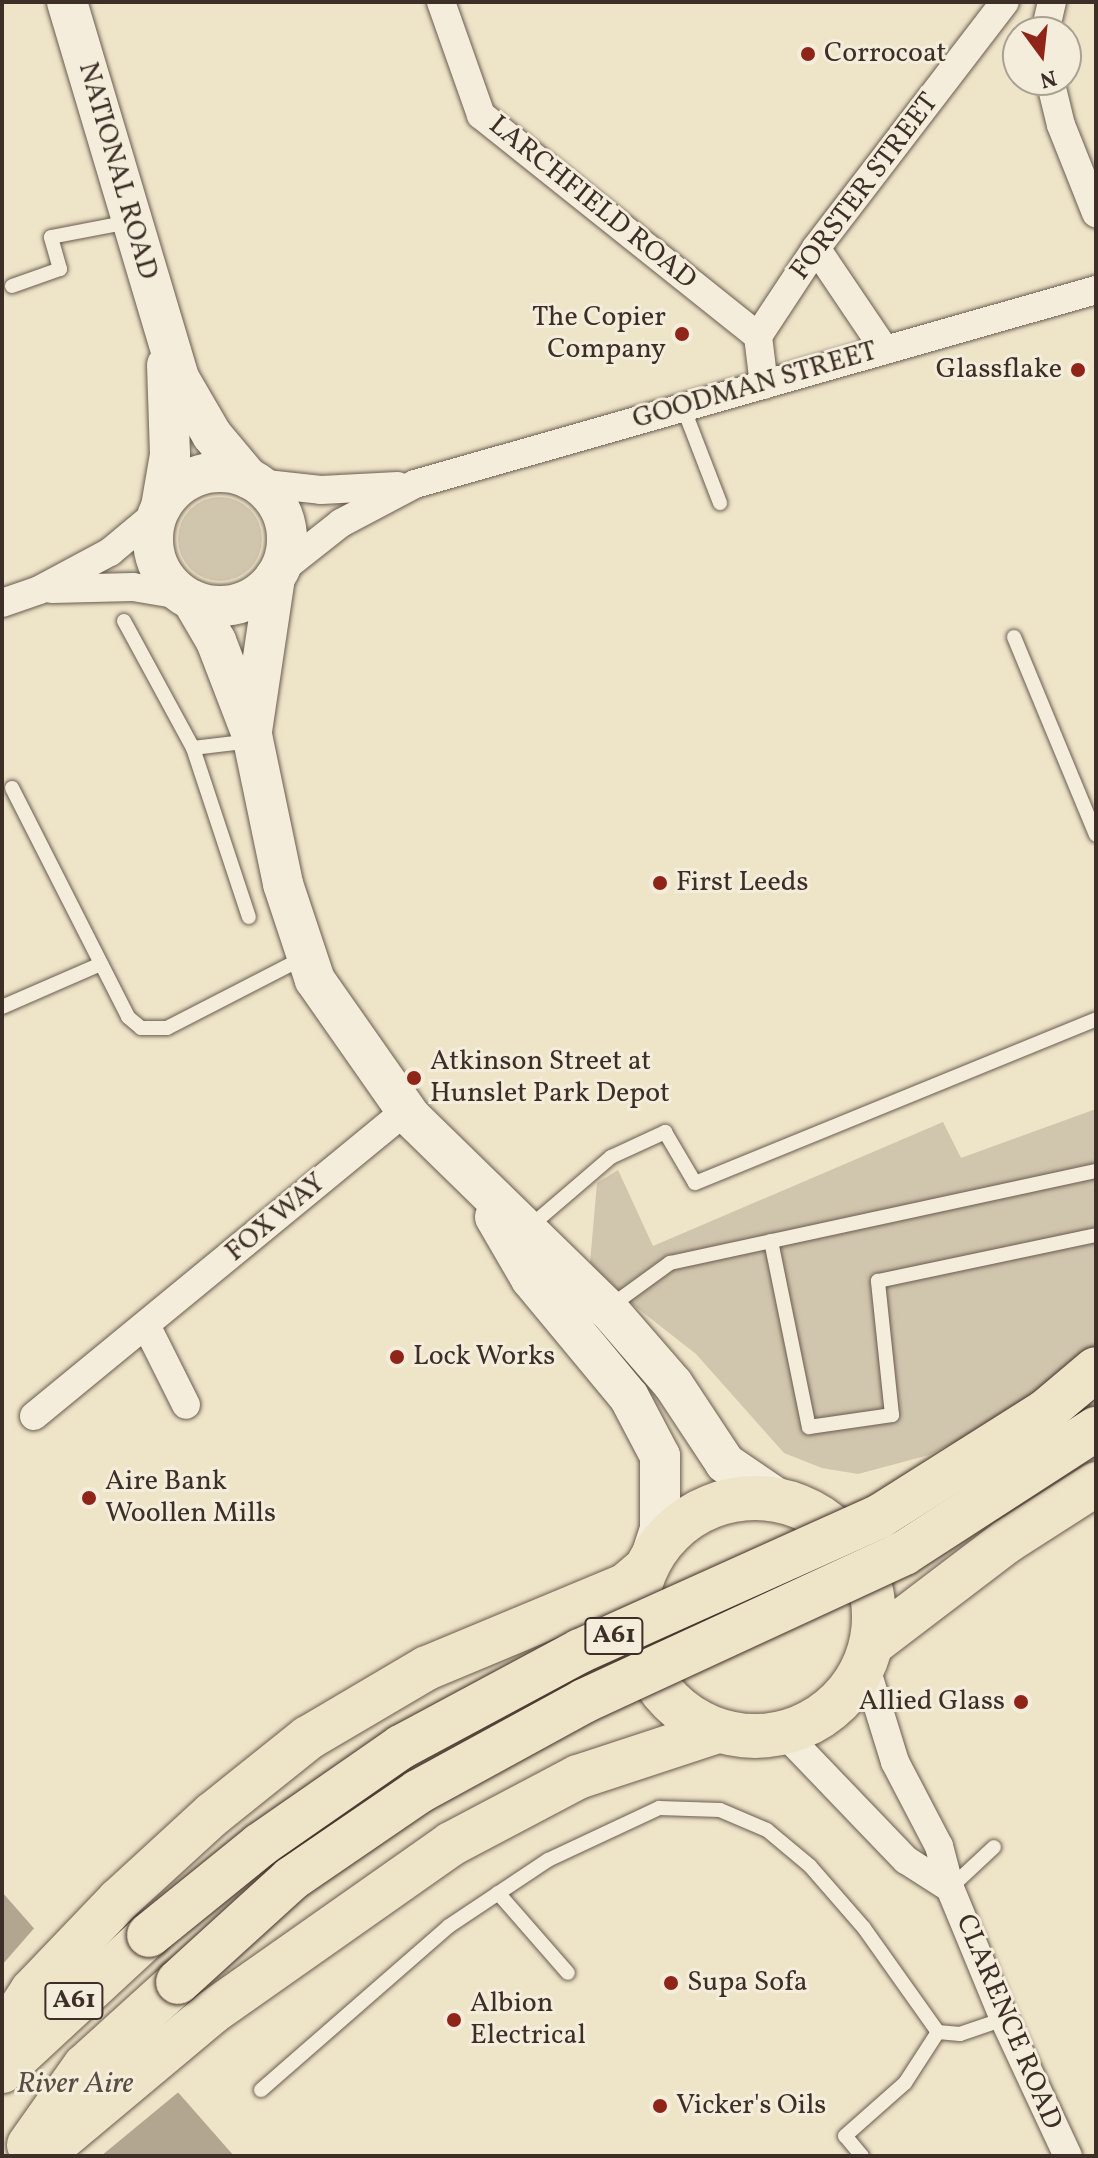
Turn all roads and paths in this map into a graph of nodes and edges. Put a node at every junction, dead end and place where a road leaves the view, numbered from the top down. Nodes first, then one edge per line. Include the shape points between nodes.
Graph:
1 (67, 2) edge
2 (1005, 2) edge
3 (452, 9) edge
4 (1054, 96) edge
5 (1096, 213) edge
6 (133, 221) junction
7 (816, 248) junction
8 (12, 286) dead end
9 (1096, 290) edge
10 (758, 336) junction
11 (165, 341) junction
12 (884, 349) junction
13 (764, 385) junction
14 (683, 407) junction
15 (253, 481) junction
16 (415, 484) junction
17 (720, 503) dead end
18 (160, 510) junction
19 (277, 574) junction
20 (39, 590) junction
21 (189, 598) junction
22 (2, 603) edge
23 (124, 621) dead end
24 (1014, 637) dead end
25 (252, 738) junction
26 (193, 748) junction
27 (12, 788) dead end
28 (1096, 835) edge
29 (249, 917) dead end
30 (307, 956) junction
31 (101, 964) junction
32 (2, 1007) edge
33 (1096, 1019) edge
34 (406, 1110) junction
35 (1096, 1171) edge
36 (474, 1182) junction
37 (526, 1229) junction
38 (1096, 1235) edge
39 (771, 1241) junction
40 (608, 1309) junction
41 (147, 1327) junction
42 (1096, 1369) edge
43 (186, 1405) dead end
44 (34, 1416) dead end
45 (1096, 1428) edge
46 (1096, 1484) edge
47 (794, 1504) junction
48 (647, 1564) junction
49 (869, 1654) junction
50 (718, 1731) junction
51 (784, 1733) junction
52 (994, 1847) dead end
53 (950, 1888) junction
54 (498, 1893) junction
55 (568, 1973) dead end
56 (1004, 2019) junction
57 (938, 2032) junction
58 (2, 2037) edge
59 (2, 2071) edge
60 (261, 2090) dead end
61 (22, 2156) edge
62 (40, 2156) edge
63 (862, 2156) edge
64 (1068, 2156) edge

1 - 6 street, NATIONAL ROAD
2 - 7 street, FORSTER STREET
3 - 10 street, LARCHFIELD ROAD via 481,115
4 - 5 street
6 - 8 lane via 51,237 60,269
6 - 11 street, NATIONAL ROAD
7 - 10 street, FORSTER STREET
7 - 12 street
9 - 12 street, GOODMAN STREET
10 - 13 street
11 - 15 street, NATIONAL ROAD via 199,415
11 - 18 street, NATIONAL ROAD via 170,455
12 - 13 street, GOODMAN STREET
13 - 14 street, GOODMAN STREET
14 - 16 street, GOODMAN STREET
14 - 17 lane
15 - 16 street, GOODMAN STREET via 321,490
15 - 18 street via 223,472 198,476 172,492
15 - 19 street via 270,494 284,520 285,553
16 - 19 street, GOODMAN STREET via 341,523
18 - 20 street via 110,552
18 - 21 street via 153,543 158,566
19 - 21 street via 253,597 233,605
19 - 25 street
20 - 21 street via 120,586
20 - 22 street
21 - 25 street via 216,641
23 - 26 lane
24 - 28 lane
25 - 26 lane
25 - 30 street via 283,884
26 - 29 lane
27 - 31 lane
30 - 31 lane via 167,1028 141,1028 128,1017
30 - 34 street via 315,980
31 - 32 lane
33 - 37 lane via 695,1183 665,1132 611,1157
34 - 36 street
34 - 41 street, FOX WAY
35 - 39 lane
36 - 37 street
36 - 48 street via 531,1279 629,1397 651,1436 664,1489 660,1529
37 - 40 street
38 - 39 lane via 878,1281 892,1415 809,1427
39 - 40 lane via 670,1263
40 - 47 street via 673,1384 725,1463
41 - 43 street
41 - 44 street, FOX WAY
42 - 59 main road, A61, bridge via 1046,1411 880,1516 580,1651 401,1747 260,1845 149,1935
45 - 47 main road via 878,1504
45 - 61 main road, A61, bridge via 904,1553 584,1701 418,1792 291,1879 85,2066
46 - 49 main road via 1007,1541
47 - 48 main road via 742,1497 701,1509 667,1536
47 - 49 main road via 837,1529 862,1561 873,1589
48 - 50 main road via 635,1623 642,1658 660,1690 686,1714
48 - 58 main road via 626,1585 427,1668 308,1738 213,1814 119,1900 32,1991
49 - 51 main road via 843,1699 813,1722
49 - 53 street, CLARENCE ROAD via 895,1762 939,1846
50 - 51 main road via 754,1737
50 - 62 main road via 578,1777 451,1844 212,2012
51 - 53 street, CLARENCE ROAD via 906,1860
52 - 53 lane
53 - 56 street, CLARENCE ROAD
54 - 55 lane
54 - 57 lane via 548,1860 659,1808 720,1810 767,1830 810,1866 864,1928
54 - 60 lane via 449,1926
56 - 57 lane via 960,2034
56 - 64 street, CLARENCE ROAD
57 - 63 lane via 905,2083 845,2136

